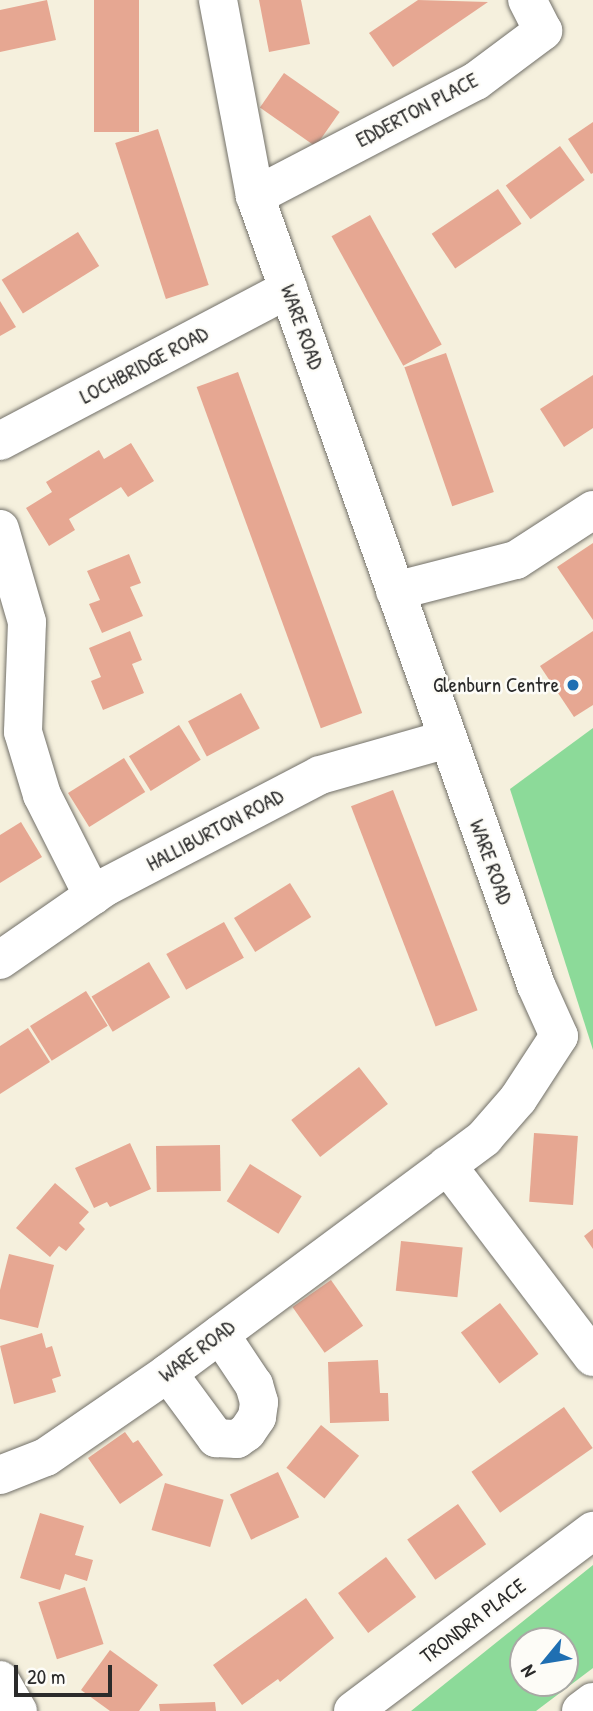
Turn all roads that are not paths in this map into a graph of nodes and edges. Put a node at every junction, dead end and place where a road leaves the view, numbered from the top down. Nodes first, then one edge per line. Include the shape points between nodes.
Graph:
1 (218, 0) edge
2 (527, 0) edge
3 (255, 196) junction
4 (288, 289) junction
5 (0, 441) edge
6 (593, 510) edge
7 (0, 529) edge
8 (395, 591) junction
9 (447, 739) junction
10 (93, 896) junction
11 (0, 960) edge
12 (447, 1165) junction
13 (220, 1334) junction
14 (593, 1357) edge
15 (168, 1374) junction
16 (0, 1475) edge
17 (593, 1531) edge
18 (0, 1680) edge
19 (593, 1702) edge
20 (18, 1711) edge
21 (353, 1711) edge
22 (581, 1711) edge

1 - 3 street, WARE ROAD
2 - 3 street, EDDERTON PLACE via 542,31 476,81
3 - 4 street, WARE ROAD
4 - 5 street, LOCHBRIDGE ROAD
4 - 8 street, WARE ROAD
6 - 8 street via 516,560
7 - 10 street via 27,622 23,732 42,795
8 - 9 street, WARE ROAD
9 - 10 street, HALLIBURTON ROAD via 320,775
9 - 12 street, WARE ROAD via 536,985 559,1036 518,1099 484,1138
10 - 11 street, HALLIBURTON ROAD
12 - 13 street, WARE ROAD
12 - 14 street
13 - 15 street, WARE ROAD
13 - 15 street via 254,1385 259,1402 257,1418 247,1432 237,1439 216,1438
15 - 16 street, WARE ROAD via 46,1457
17 - 21 street, TRONDRA PLACE
18 - 20 street
19 - 22 street

